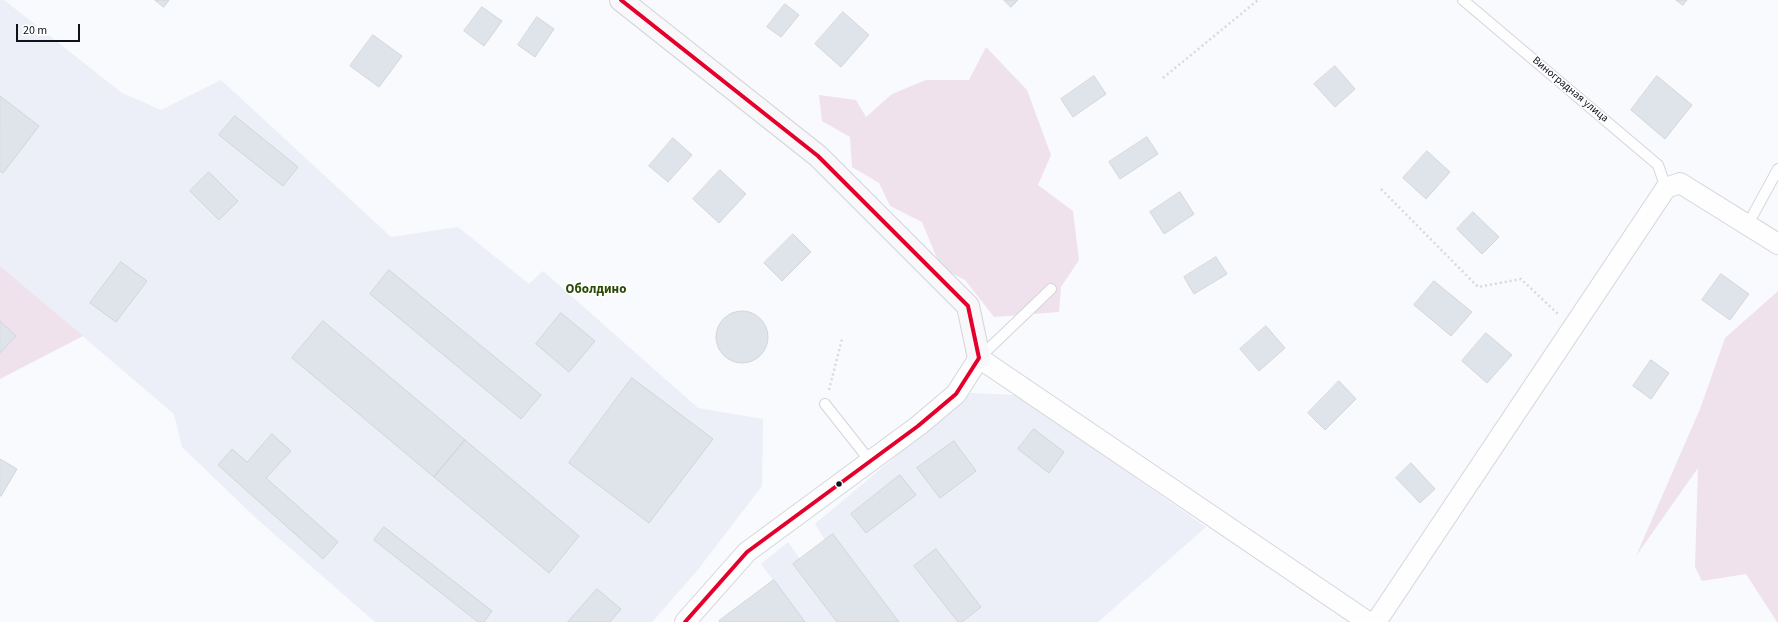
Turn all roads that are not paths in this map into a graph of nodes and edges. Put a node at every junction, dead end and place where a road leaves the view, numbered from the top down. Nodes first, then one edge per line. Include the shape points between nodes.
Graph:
1 (621, 0) edge
2 (1463, 0) edge
3 (1778, 169) edge
4 (1666, 188) junction
5 (1748, 224) junction
6 (1778, 244) edge
7 (1051, 289) dead end
8 (979, 358) junction
9 (825, 404) road end
10 (870, 461) junction
11 (685, 622) edge
12 (1368, 622) edge
13 (1376, 622) edge

1 - 8 street via 818,156 968,306
2 - 4 lane, Виноградная улица via 1658,165
3 - 5 lane
4 - 5 street via 1680,183
4 - 13 street
5 - 6 street
7 - 8 lane
8 - 10 street via 956,394
8 - 12 street
9 - 10 lane
10 - 11 street via 747,552

